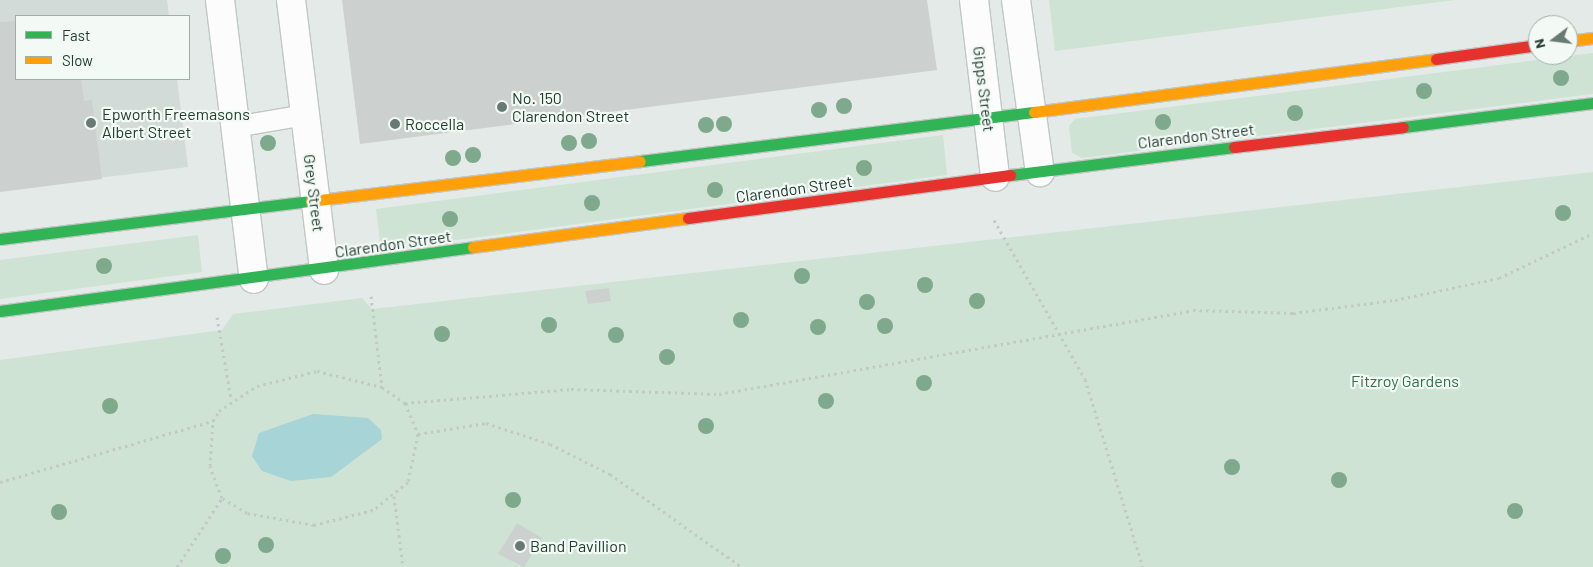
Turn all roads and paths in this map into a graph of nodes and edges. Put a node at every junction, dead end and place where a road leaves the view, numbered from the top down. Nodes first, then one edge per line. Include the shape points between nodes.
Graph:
1 (220, 0) edge
2 (291, 0) edge
3 (1016, 5) edge
4 (974, 8) edge
5 (1593, 38) edge
6 (1578, 40) edge
7 (1528, 46) edge
8 (1593, 103) edge
9 (1031, 111) junction
10 (305, 115) junction
11 (988, 118) junction
12 (236, 127) junction
13 (1040, 172) junction
14 (995, 177) junction
15 (316, 202) junction
16 (246, 210) junction
17 (994, 220) dead end
18 (1593, 233) edge
19 (0, 239) edge
20 (324, 270) junction
21 (254, 279) junction
22 (370, 293) dead end
23 (0, 311) edge
24 (216, 315) dead end
25 (1054, 332) junction
26 (382, 387) junction
27 (231, 399) junction
28 (405, 403) junction
29 (213, 421) junction
30 (418, 434) junction
31 (0, 482) edge
32 (394, 496) junction
33 (222, 498) junction
34 (177, 567) edge
35 (403, 567) edge
36 (742, 567) edge
37 (1143, 567) edge

1 - 12 street
2 - 10 street, Grey Street
3 - 4 street
3 - 9 street
4 - 11 street, Gipps Street
5 - 6 street
7 - 9 street
8 - 13 street, Clarendon Street
9 - 11 street
9 - 13 street
10 - 12 lane
10 - 15 street, Grey Street
11 - 14 street, Gipps Street
11 - 15 street
12 - 16 street
13 - 14 street, Clarendon Street
14 - 20 street, Clarendon Street
15 - 16 street
15 - 20 street, Grey Street
16 - 19 street
16 - 21 street
17 - 25 path
18 - 25 path via 1499,278 1395,300 1293,313 1192,310
20 - 21 street, Clarendon Street
21 - 23 street, Clarendon Street
22 - 26 path
24 - 27 path
25 - 28 path via 720,394 571,389
25 - 37 path via 1085,379
26 - 27 path via 317,371 256,386
26 - 28 path
27 - 29 path
28 - 30 path
29 - 31 path
29 - 33 path via 210,466
30 - 32 path via 408,482
30 - 36 path via 486,423 550,444 610,474
32 - 33 path via 372,510 314,525 247,513
32 - 35 path
33 - 34 path

